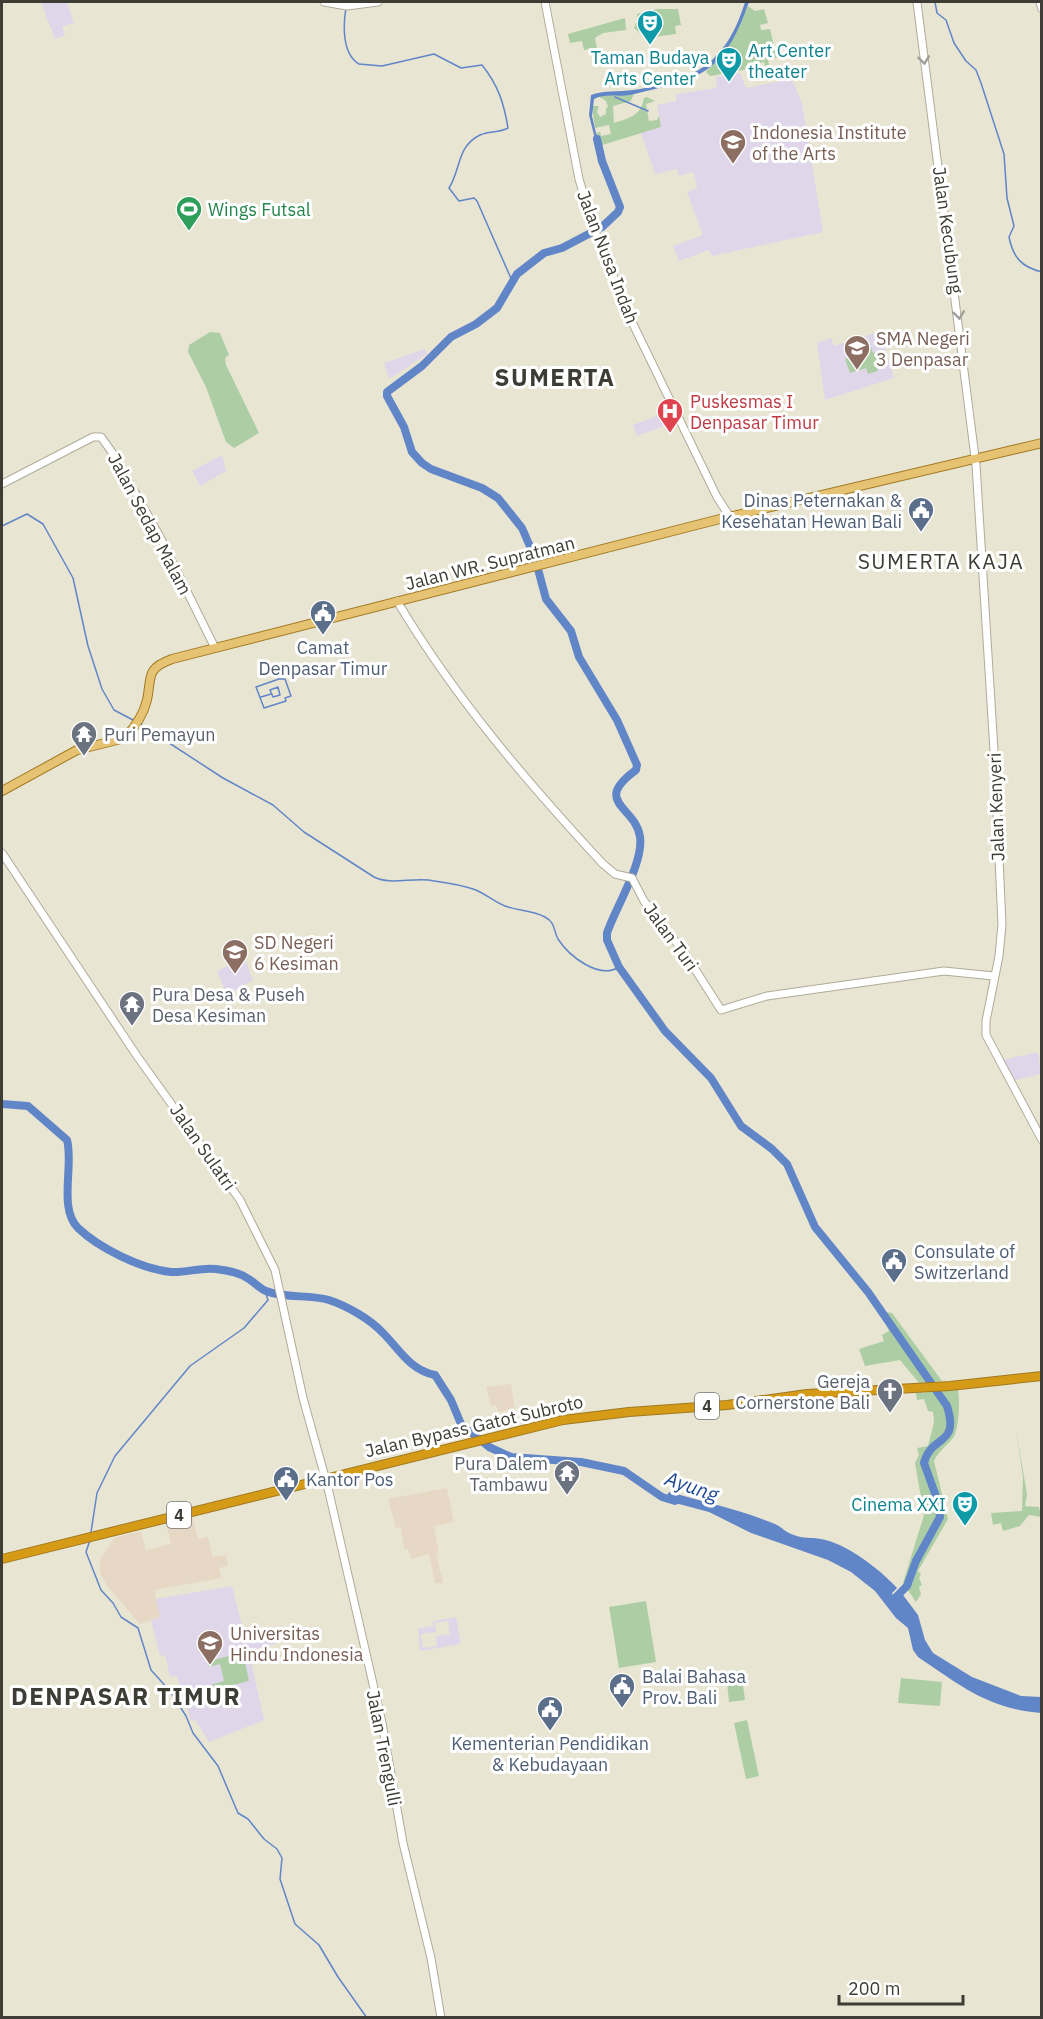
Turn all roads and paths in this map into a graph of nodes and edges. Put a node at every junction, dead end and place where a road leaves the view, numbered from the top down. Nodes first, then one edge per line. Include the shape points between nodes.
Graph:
1 (324, 2) edge
2 (329, 2) edge
3 (378, 2) edge
4 (545, 2) edge
5 (918, 2) edge
6 (1040, 2) edge
7 (347, 6) junction
8 (1041, 9) edge
9 (1041, 443) edge
10 (975, 458) junction
11 (2, 484) edge
12 (717, 497) junction
13 (730, 517) junction
14 (720, 519) junction
15 (397, 601) junction
16 (214, 648) junction
17 (2, 791) edge
18 (2, 853) edge
19 (994, 976) junction
20 (1041, 1140) edge
21 (1041, 1378) edge
22 (325, 1478) junction
23 (2, 1559) edge
24 (441, 2018) edge

1 - 7 street
2 - 7 street
3 - 7 street
4 - 12 street, Jalan Nusa Indah via 579,179 595,230 632,322
5 -> 10 street, Jalan Kecubung
6 - 8 street
9 - 10 main road, Jalan WR. Supratman
10 - 13 main road, Jalan WR. Supratman
10 - 19 street, Jalan Kenyeri via 1002,924
11 - 16 street, Jalan Sedap Malam via 86,440 101,437 160,537
12 - 13 street, Jalan Nusa Indah
12 - 14 street, Jalan Nusa Indah
13 - 14 main road, Jalan WR. Supratman
14 - 15 main road, Jalan WR. Supratman
15 - 16 main road, Jalan WR. Supratman
15 - 19 street, Jalan Turi via 454,689 502,753 603,864 615,874 634,880 644,902 687,955 720,1011 767,996 944,970
16 - 17 main road, Jalan WR. Supratman via 172,659 154,669 146,704 122,740 77,750
18 - 22 street, Jalan Sulatri via 137,1056 240,1200 277,1278
19 - 20 street, Jalan Kenyeri via 987,1039
21 - 22 highway, Jalan Bypass Gatot Subroto / 4 via 807,1394 597,1415
22 - 23 highway, 4
22 - 24 street, Jalan Trengulli via 382,1723 404,1850 431,1958

